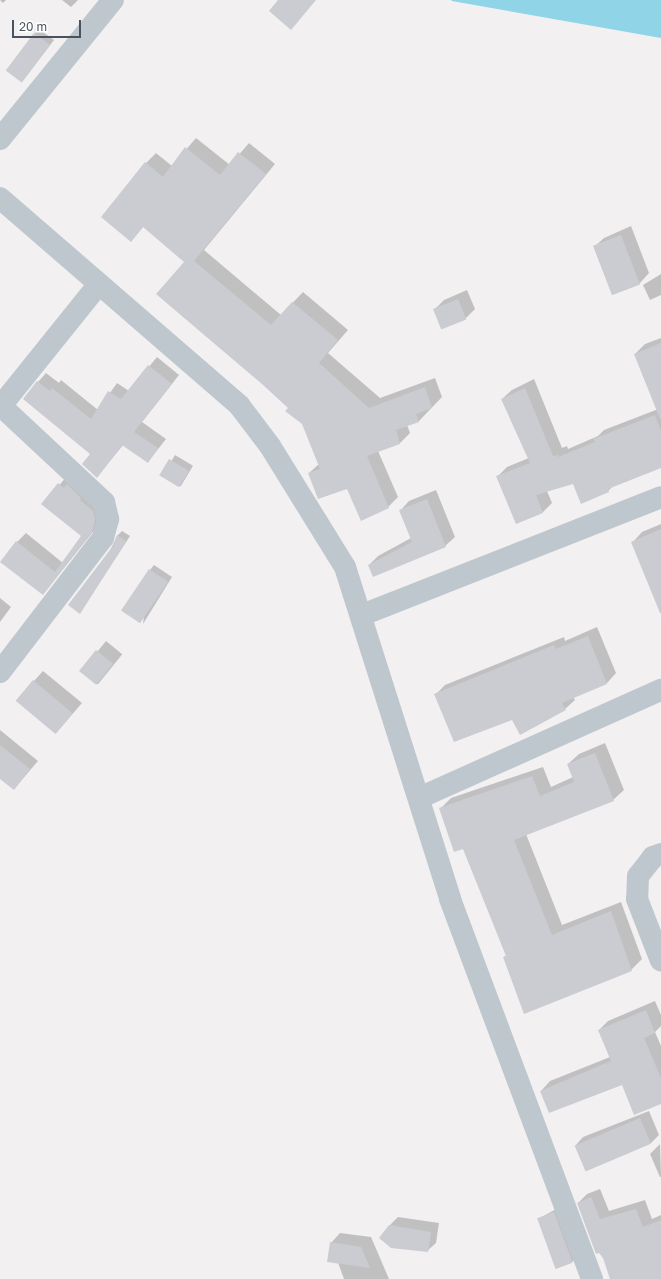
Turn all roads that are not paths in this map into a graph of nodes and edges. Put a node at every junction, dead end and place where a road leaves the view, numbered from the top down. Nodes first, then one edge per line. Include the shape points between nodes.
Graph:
1 (113, 0) edge
2 (0, 139) edge
3 (0, 198) edge
4 (99, 284) junction
5 (0, 406) edge
6 (661, 497) edge
7 (362, 615) junction
8 (0, 672) edge
9 (661, 690) edge
10 (419, 798) junction
11 (661, 854) edge
12 (661, 961) edge
13 (592, 1279) edge

1 - 2 street
3 - 4 street
4 - 5 street
4 - 7 street via 239,405 270,446 345,568
5 - 8 street via 104,502 108,519 103,538
6 - 7 street
7 - 10 street
9 - 10 street
10 - 13 street via 450,899
11 - 12 street via 653,857 638,876 637,899

